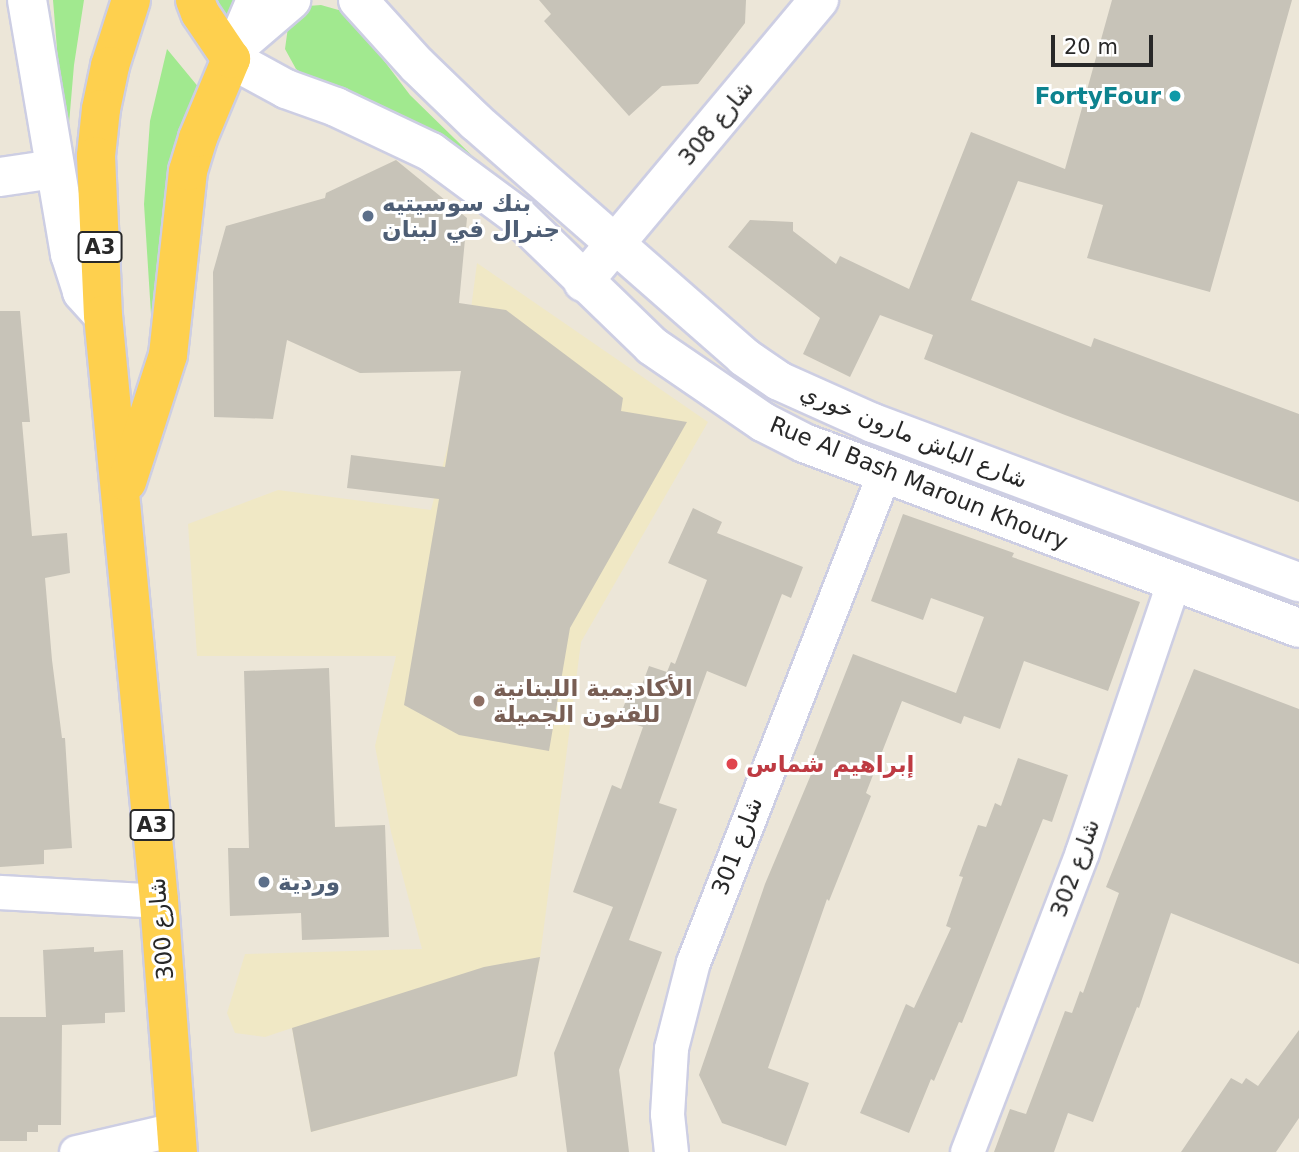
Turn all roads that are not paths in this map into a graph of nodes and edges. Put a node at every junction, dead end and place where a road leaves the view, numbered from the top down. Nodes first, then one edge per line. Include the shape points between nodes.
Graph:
1 (131, 0) edge
2 (195, 0) edge
3 (256, 0) edge
4 (290, 0) edge
5 (819, 0) edge
6 (28, 3) edge
7 (362, 3) edge
8 (234, 53) junction
9 (54, 169) junction
10 (0, 177) edge
11 (614, 246) junction
12 (583, 282) junction
13 (103, 315) junction
14 (884, 473) junction
15 (122, 498) junction
16 (1174, 580) junction
17 (1299, 582) edge
18 (1299, 628) edge
19 (0, 892) edge
20 (159, 901) junction
21 (177, 1141) edge
22 (76, 1152) edge
23 (671, 1152) edge
24 (967, 1152) edge

1 - 13 highway, A3 via 108,77 96,156
2 - 8 highway via 200,13
3 - 8 main road
4 - 8 main road
5 - 11 main road, شارع 308
6 - 9 main road
7 - 11 main road, شارع الباش مارون خوري via 466,113
8 - 12 main road, Rue Al Bash Maroun Khoury via 286,89 337,107 431,152 519,217
8 - 15 highway via 188,171 168,355
9 - 10 main road
9 - 13 main road via 76,278
11 - 12 main road, شارع 308
11 - 17 main road, شارع الباش مارون خوري via 744,358 779,381 873,423
12 - 14 main road, Rue Al Bash Maroun Khoury via 652,346 754,416 804,443
13 - 15 highway, A3
14 - 16 main road, Rue Al Bash Maroun Khoury
14 - 23 street, شارع 301 via 693,962 671,1048 667,1114
15 - 20 highway, شارع 300 / A3
16 - 18 main road, Rue Al Bash Maroun Khoury
16 - 24 street, شارع 302 via 1082,852
19 - 20 street
20 - 21 highway, شارع 300 / A3
21 - 22 street

